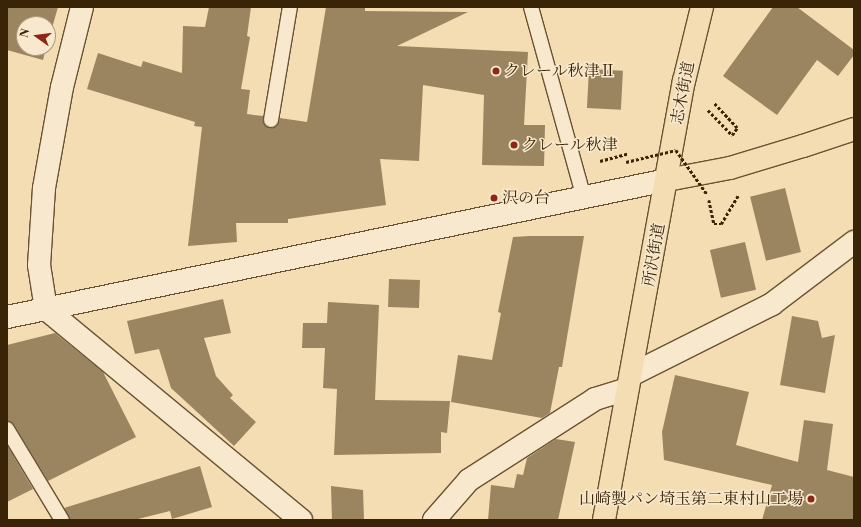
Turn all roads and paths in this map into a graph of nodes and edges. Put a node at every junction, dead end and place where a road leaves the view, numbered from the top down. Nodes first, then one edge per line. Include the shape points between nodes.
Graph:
1 (82, 7) edge
2 (290, 7) edge
3 (531, 7) edge
4 (702, 7) edge
5 (714, 103) dead end
6 (707, 109) dead end
7 (271, 120) dead end
8 (854, 128) edge
9 (626, 162) dead end
10 (667, 180) junction
11 (741, 190) dead end
12 (584, 198) junction
13 (854, 242) edge
14 (46, 309) junction
15 (7, 317) edge
16 (630, 382) junction
17 (7, 429) edge
18 (62, 520) edge
19 (301, 520) edge
20 (434, 520) edge
21 (604, 520) edge

1 - 14 street via 62,87 44,188 39,266
2 - 7 lane
3 - 12 lane
4 - 10 main road, 志木街道 via 684,81
5 - 6 path via 737,128 732,135
8 - 10 main road via 730,168
9 - 11 path, bridge via 676,150 707,194 714,224 721,224
10 - 12 street
10 - 16 main road, 所沢街道
12 - 14 street
13 - 16 street via 772,304
14 - 15 street
14 - 19 street
16 - 20 street via 595,400 469,480
16 - 21 main road, 所沢街道
17 - 18 lane

